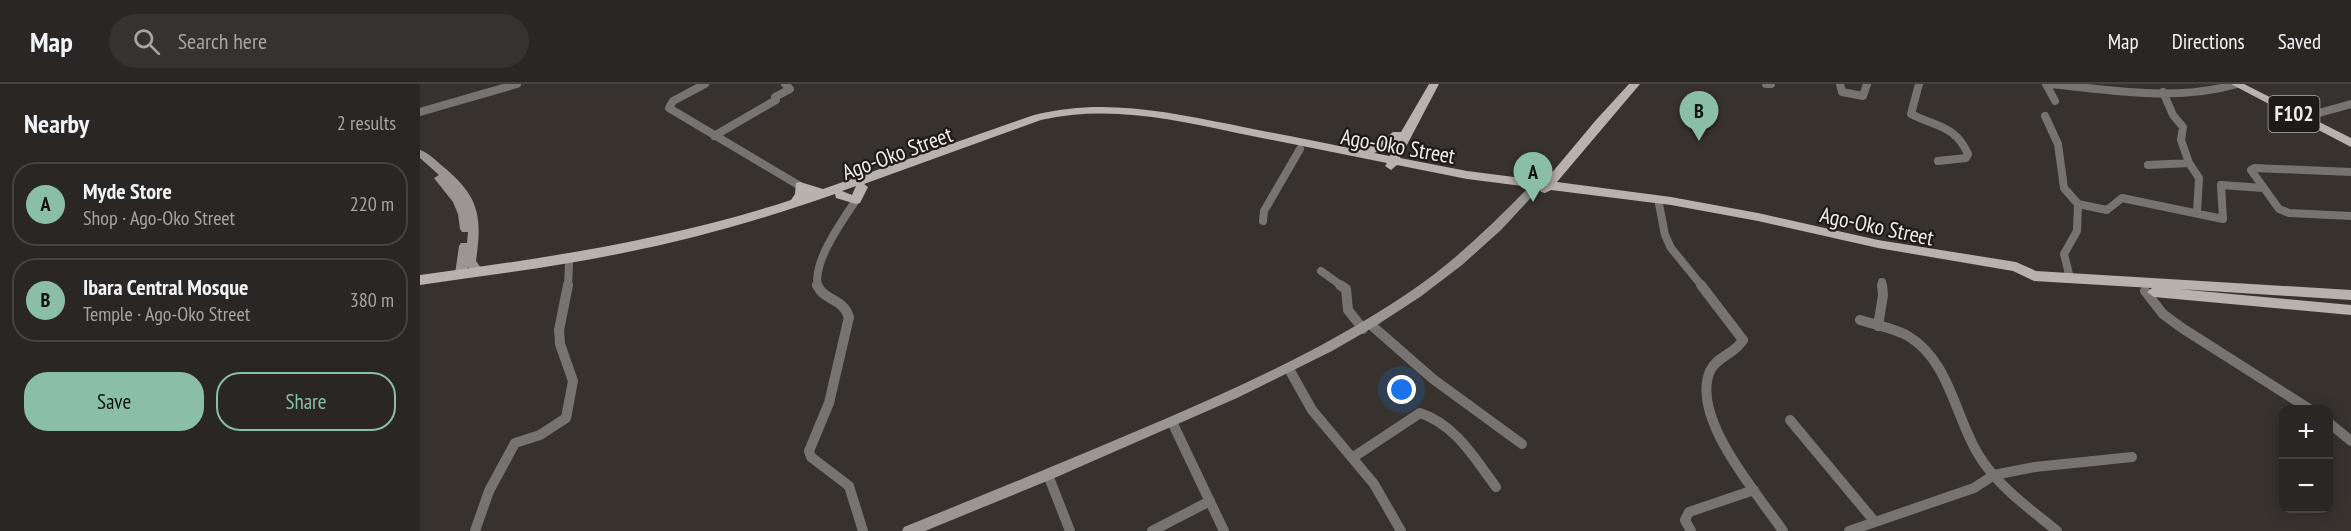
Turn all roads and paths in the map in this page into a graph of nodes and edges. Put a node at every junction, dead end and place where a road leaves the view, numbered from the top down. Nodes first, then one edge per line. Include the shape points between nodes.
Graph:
1 (517, 84) edge
2 (705, 84) edge
3 (786, 84) edge
4 (1425, 84) edge
5 (1434, 84) edge
6 (1627, 84) edge
7 (1635, 84) edge
8 (1766, 84) edge
9 (1771, 84) edge
10 (1840, 84) edge
11 (1867, 84) edge
12 (1919, 84) edge
13 (2048, 84) edge
14 (2139, 84) edge
15 (2236, 84) edge
16 (2246, 84) edge
17 (2152, 92) junction
18 (2163, 92) junction
19 (2055, 101) dead end
20 (2351, 104) edge
21 (420, 112) edge
22 (2045, 116) dead end
23 (2308, 116) junction
24 (714, 136) junction
25 (1400, 136) junction
26 (2351, 139) edge
27 (2351, 143) edge
28 (1300, 149) junction
29 (420, 153) edge
30 (1358, 154) junction
31 (420, 161) edge
32 (1938, 161) dead end
33 (1389, 162) junction
34 (2189, 163) junction
35 (2148, 165) dead end
36 (1433, 168) junction
37 (2351, 172) edge
38 (800, 186) junction
39 (862, 187) junction
40 (1541, 187) junction
41 (2264, 188) junction
42 (822, 193) junction
43 (840, 195) junction
44 (856, 200) junction
45 (795, 203) junction
46 (1659, 204) junction
47 (2078, 204) junction
48 (782, 212) junction
49 (2197, 213) junction
50 (2351, 216) edge
51 (761, 219) junction
52 (1263, 221) dead end
53 (569, 264) junction
54 (461, 269) junction
55 (2016, 269) junction
56 (1321, 271) dead end
57 (478, 272) junction
58 (2070, 278) junction
59 (2035, 279) junction
60 (420, 280) edge
61 (1882, 282) dead end
62 (420, 285) edge
63 (2145, 291) junction
64 (2351, 295) edge
65 (2351, 310) edge
66 (1860, 320) dead end
67 (1366, 326) junction
68 (1878, 326) junction
69 (1288, 369) junction
70 (2303, 405) edge
71 (1790, 420) dead end
72 (1172, 422) junction
73 (2333, 426) edge
74 (2351, 441) edge
75 (1522, 444) dead end
76 (2132, 457) dead end
77 (1352, 458) junction
78 (1048, 475) junction
79 (1994, 475) junction
80 (1496, 487) dead end
81 (1754, 490) junction
82 (1210, 501) junction
83 (1875, 522) junction
84 (474, 531) edge
85 (863, 531) edge
86 (909, 531) edge
87 (1070, 531) edge
88 (1152, 531) edge
89 (1224, 531) edge
90 (1401, 531) edge
91 (1691, 531) edge
92 (1783, 531) edge
93 (1849, 531) edge
94 (2057, 531) edge

1 - 21 street
2 - 24 street via 668,106
3 - 24 street via 790,89 776,100
4 - 25 main road
5 - 25 main road
6 - 40 main road
7 - 40 main road
8 - 9 street
10 - 11 street via 1842,92 1863,96
12 - 32 street via 1911,114 1945,126 1964,142 1968,154 1966,158
13 - 17 street
13 - 19 street
14 - 17 street
15 - 18 street via 2206,92
15 - 27 main road, F102
16 - 23 main road, F102
17 - 18 street
18 - 34 street via 2183,127 2181,140
20 - 23 street
22 - 47 street via 2058,144 2064,188
23 - 26 main road, F102
24 - 38 street
25 - 30 main road
25 - 33 main road
25 - 36 main road via 1408,156
28 - 33 main road, Ago-Oko Street
28 - 39 main road, Ago-Oko Street via 1135,117 1070,117 1044,122
28 - 52 street via 1264,211
29 - 57 street via 456,182 468,199 474,216 470,261
30 - 33 main road
30 - 42 main road via 1143,111 1079,109 1038,117
31 - 54 street via 450,189 466,217
33 - 36 main road
33 - 40 main road, Ago-Oko Street via 1466,180
34 - 35 street
34 - 49 street via 2199,178
36 - 40 main road
37 - 41 street via 2252,168
38 - 42 main road
38 - 45 main road via 801,194
39 - 43 main road, Ago-Oko Street
39 - 44 main road
40 - 46 main road, Ago-Oko Street
40 - 55 main road via 1704,206
40 - 67 street via 1452,268
41 - 49 street via 2221,184 2223,219
41 - 50 street via 2283,211
42 - 45 main road
43 - 44 main road
43 - 48 main road, Ago-Oko Street
44 - 85 street via 816,278 818,290 841,302 849,317 829,403 809,451 849,486
45 - 48 main road
46 - 55 main road, Ago-Oko Street via 1892,251
46 - 81 street via 1671,248 1743,340 1741,346 1710,369 1705,384 1706,407
47 - 49 street via 2107,210 2122,198
47 - 58 street via 2077,231 2064,254
48 - 51 main road
51 - 53 main road via 673,245
51 - 57 main road via 641,245
53 - 62 main road
53 - 84 street via 567,298 559,330 573,381 566,418 540,435 515,443 489,491
54 - 57 main road
54 - 60 main road
55 - 59 main road
56 - 67 street via 1346,289 1348,310
58 - 59 main road
58 - 64 main road
59 - 63 main road
61 - 68 street
63 - 65 main road
63 - 70 street via 2163,314 2181,328
66 - 68 street
67 - 69 street
67 - 75 street
68 - 79 street via 1909,337 1923,347 1942,375 1969,438
69 - 72 street
69 - 77 street via 1312,410
71 - 83 street
72 - 78 street
72 - 82 street
73 - 74 street
76 - 79 street
77 - 80 street via 1420,413 1429,414 1444,425
77 - 90 street via 1374,484
78 - 86 street
78 - 87 street
79 - 83 street via 1974,488
79 - 94 street
81 - 91 street via 1689,512 1685,520
81 - 92 street
82 - 88 street
82 - 89 street
83 - 93 street

